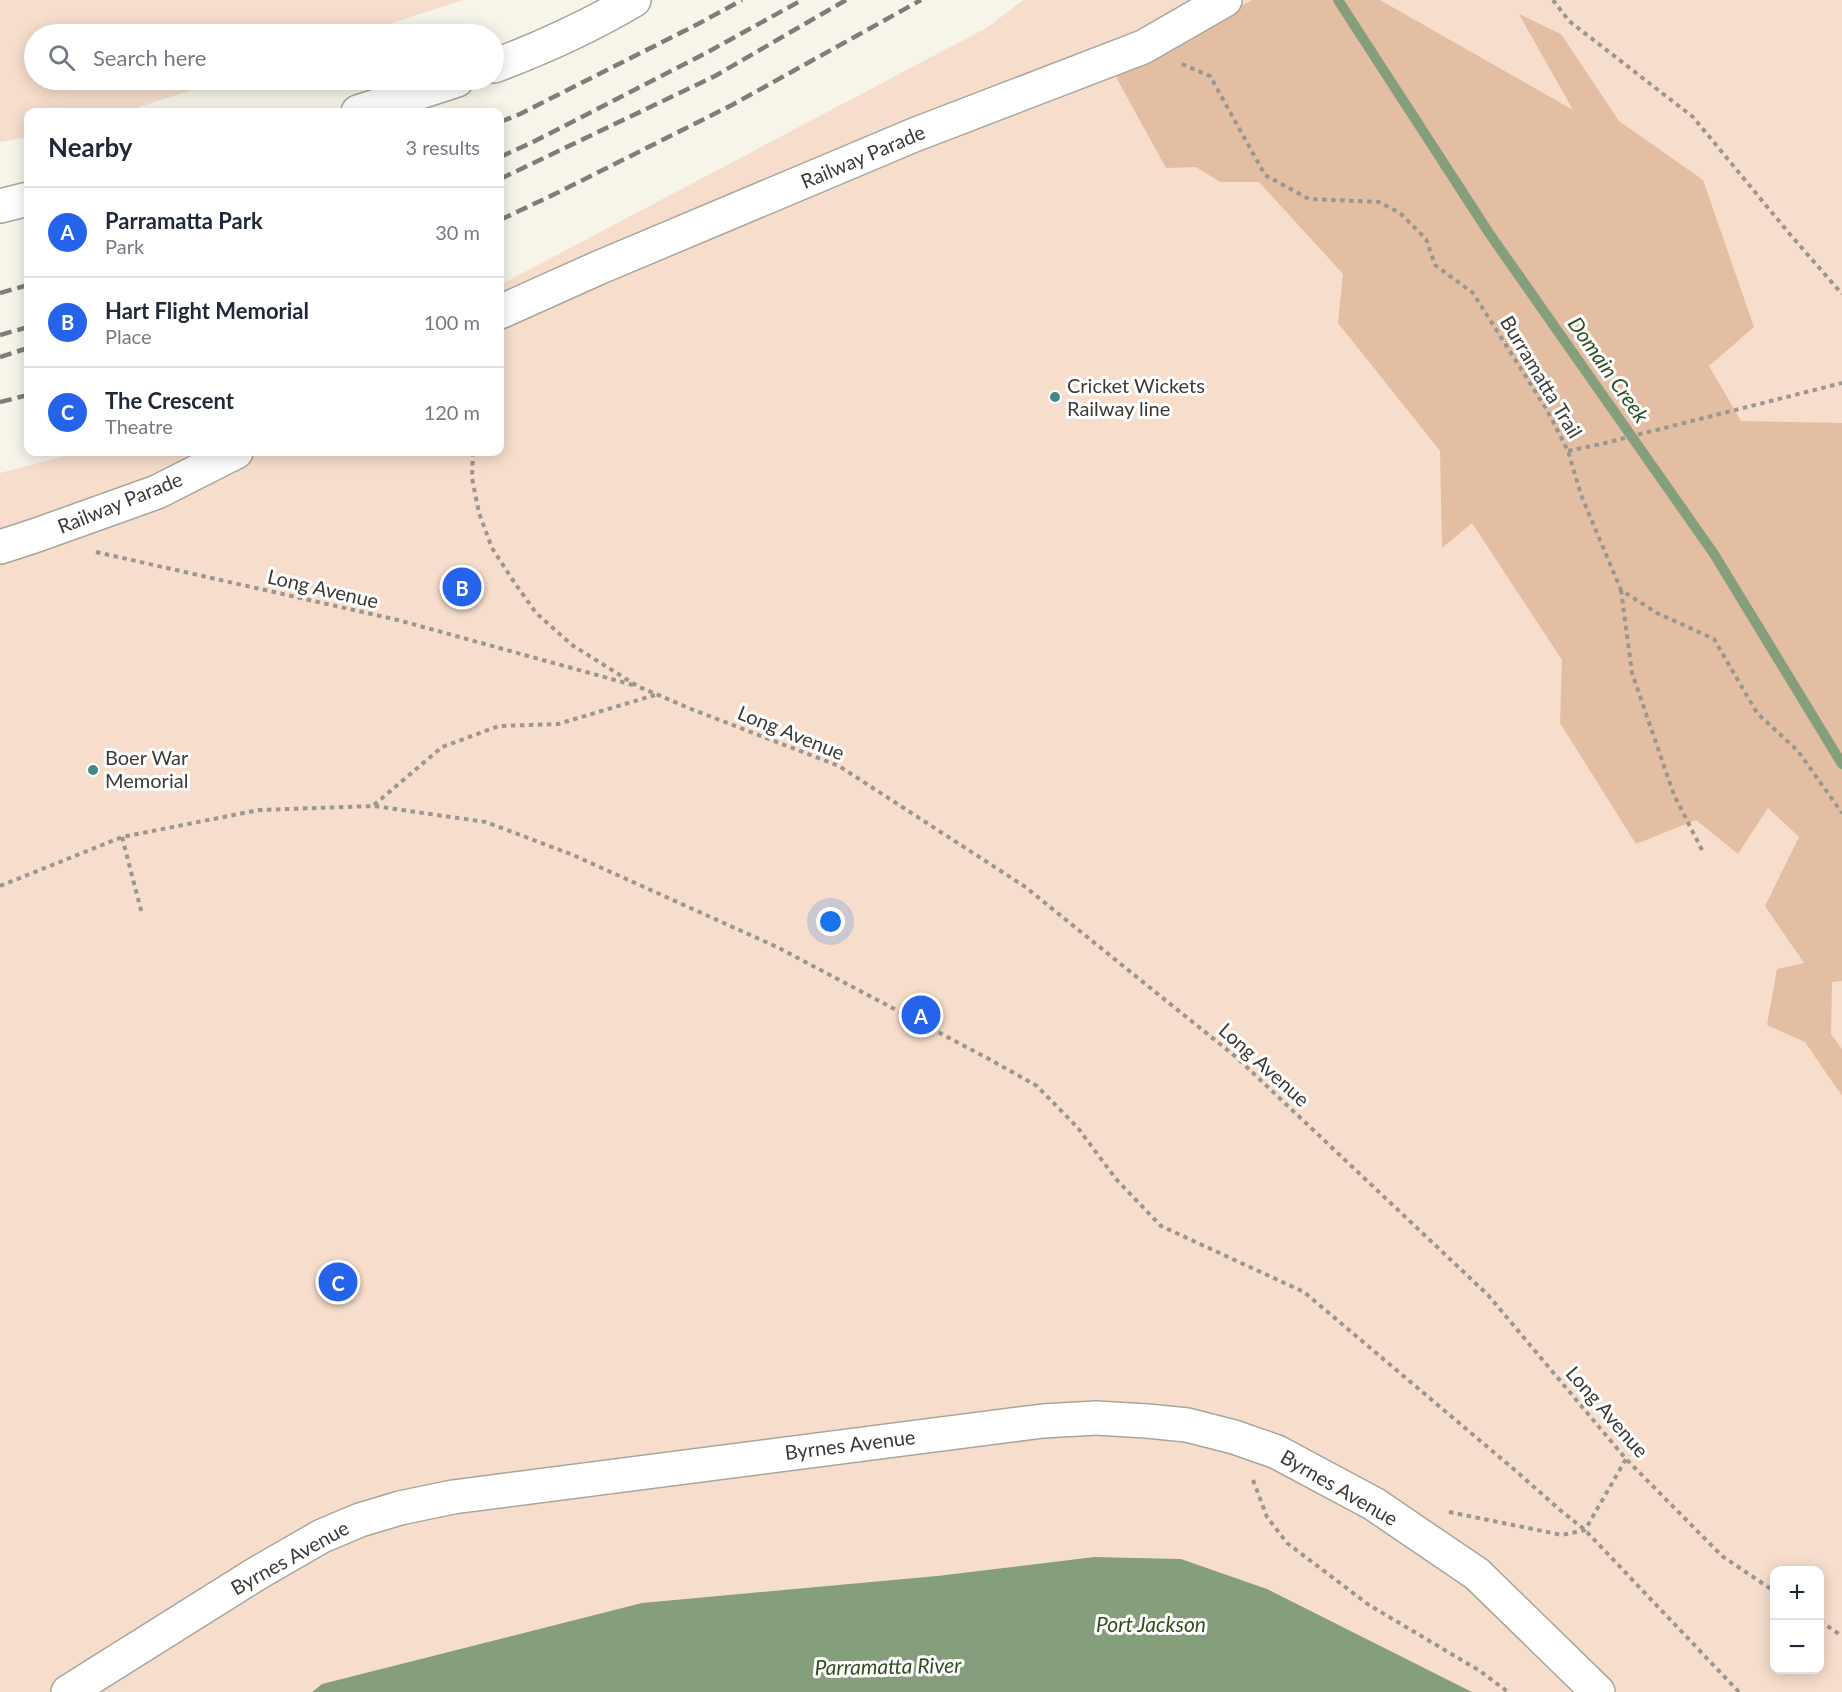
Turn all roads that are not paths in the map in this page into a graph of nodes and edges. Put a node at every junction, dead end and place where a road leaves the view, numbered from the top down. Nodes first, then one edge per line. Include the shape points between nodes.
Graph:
1 (634, 0) edge
2 (1225, 0) edge
3 (504, 62) edge
4 (426, 90) edge
5 (370, 108) edge
6 (24, 200) edge
7 (0, 206) edge
8 (504, 310) edge
9 (228, 456) edge
10 (0, 547) edge
11 (68, 1692) edge
12 (1598, 1692) edge

1 - 3 street
2 - 8 street, Railway Parade via 1143,47 903,139
4 - 5 street
6 - 7 street
9 - 10 street, Railway Parade via 157,492
11 - 12 street, Byrnes Avenue via 322,1536 400,1508 453,1497 1043,1421 1096,1418 1187,1425 1252,1443 1277,1452 1374,1504 1477,1574

